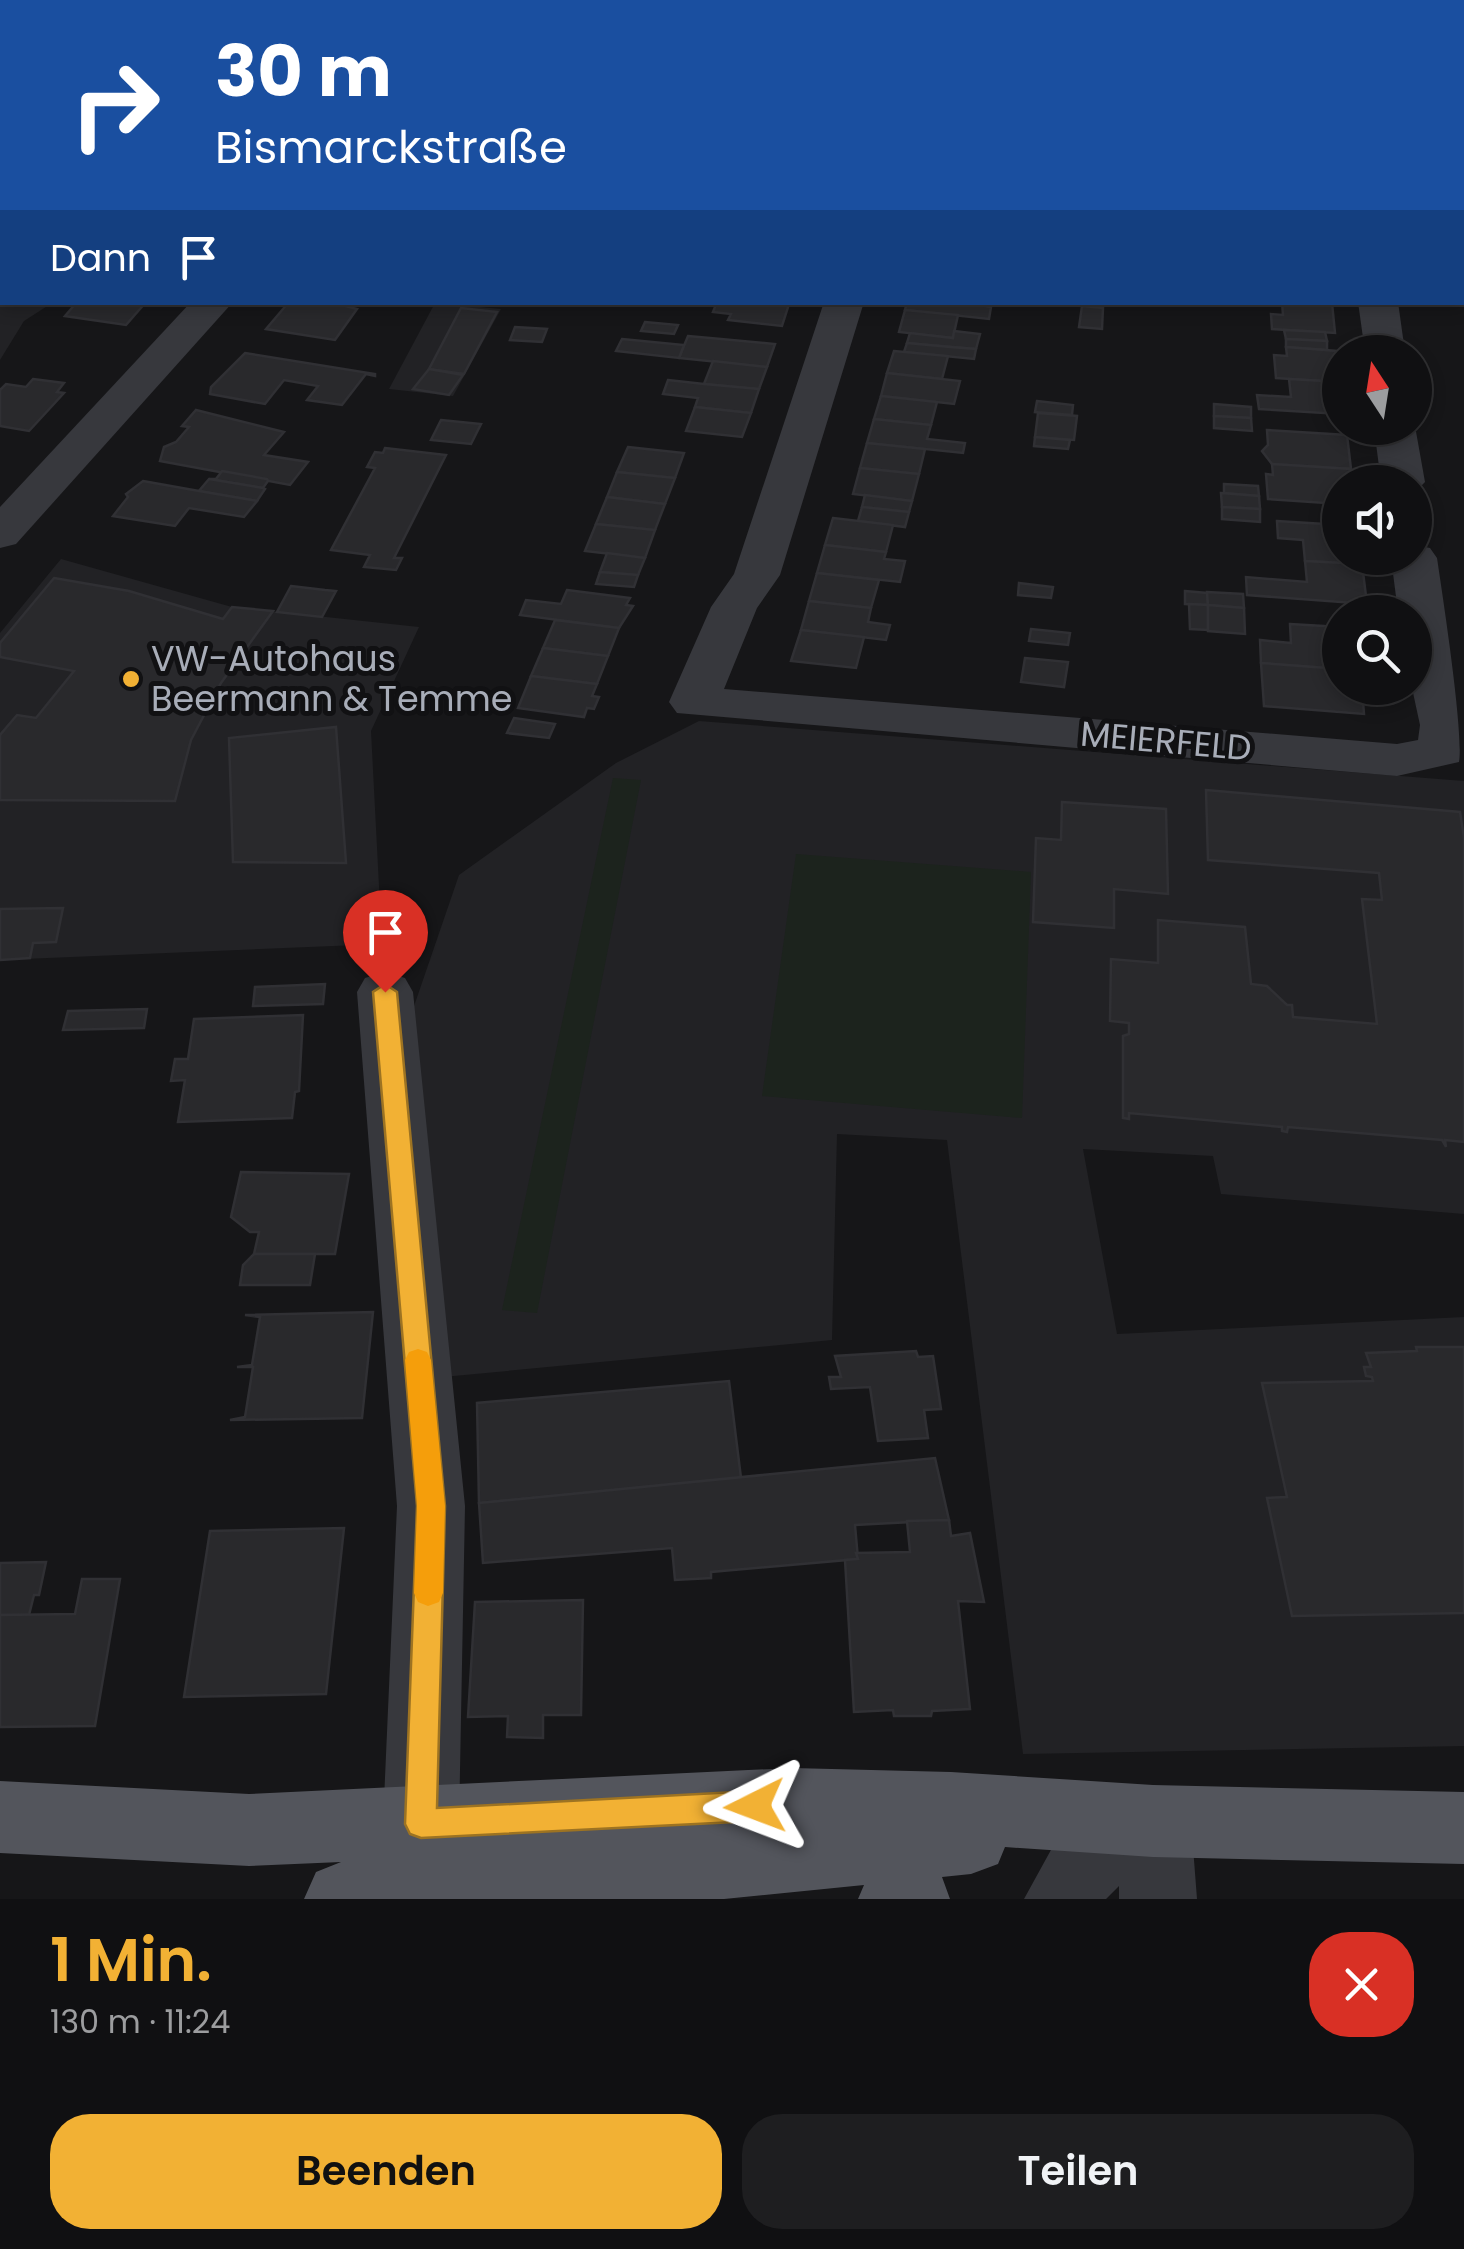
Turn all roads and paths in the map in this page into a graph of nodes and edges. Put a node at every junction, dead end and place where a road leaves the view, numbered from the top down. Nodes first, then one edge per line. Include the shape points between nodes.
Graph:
1 (209, 305) edge
2 (843, 305) edge
3 (1378, 305) edge
4 (1383, 335) edge
5 (0, 534) edge
6 (1416, 575) edge
7 (385, 992) dead end
8 (0, 1817) edge
9 (1153, 1822) junction
10 (1464, 1828) edge
11 (390, 1872) edge
12 (897, 1899) edge
13 (913, 1899) edge
14 (1063, 1899) edge
15 (1158, 1899) edge

1 - 5 street
2 - 6 street, MEIERFELD via 757,575 734,608 694,702 1397,760 1440,751 1445,724
3 - 4 street
7 - 11 street via 431,1506
8 - 11 main road via 250,1830
9 - 10 main road
9 - 11 main road
9 - 14 street via 1084,1865
9 - 15 street
12 - 13 main road

